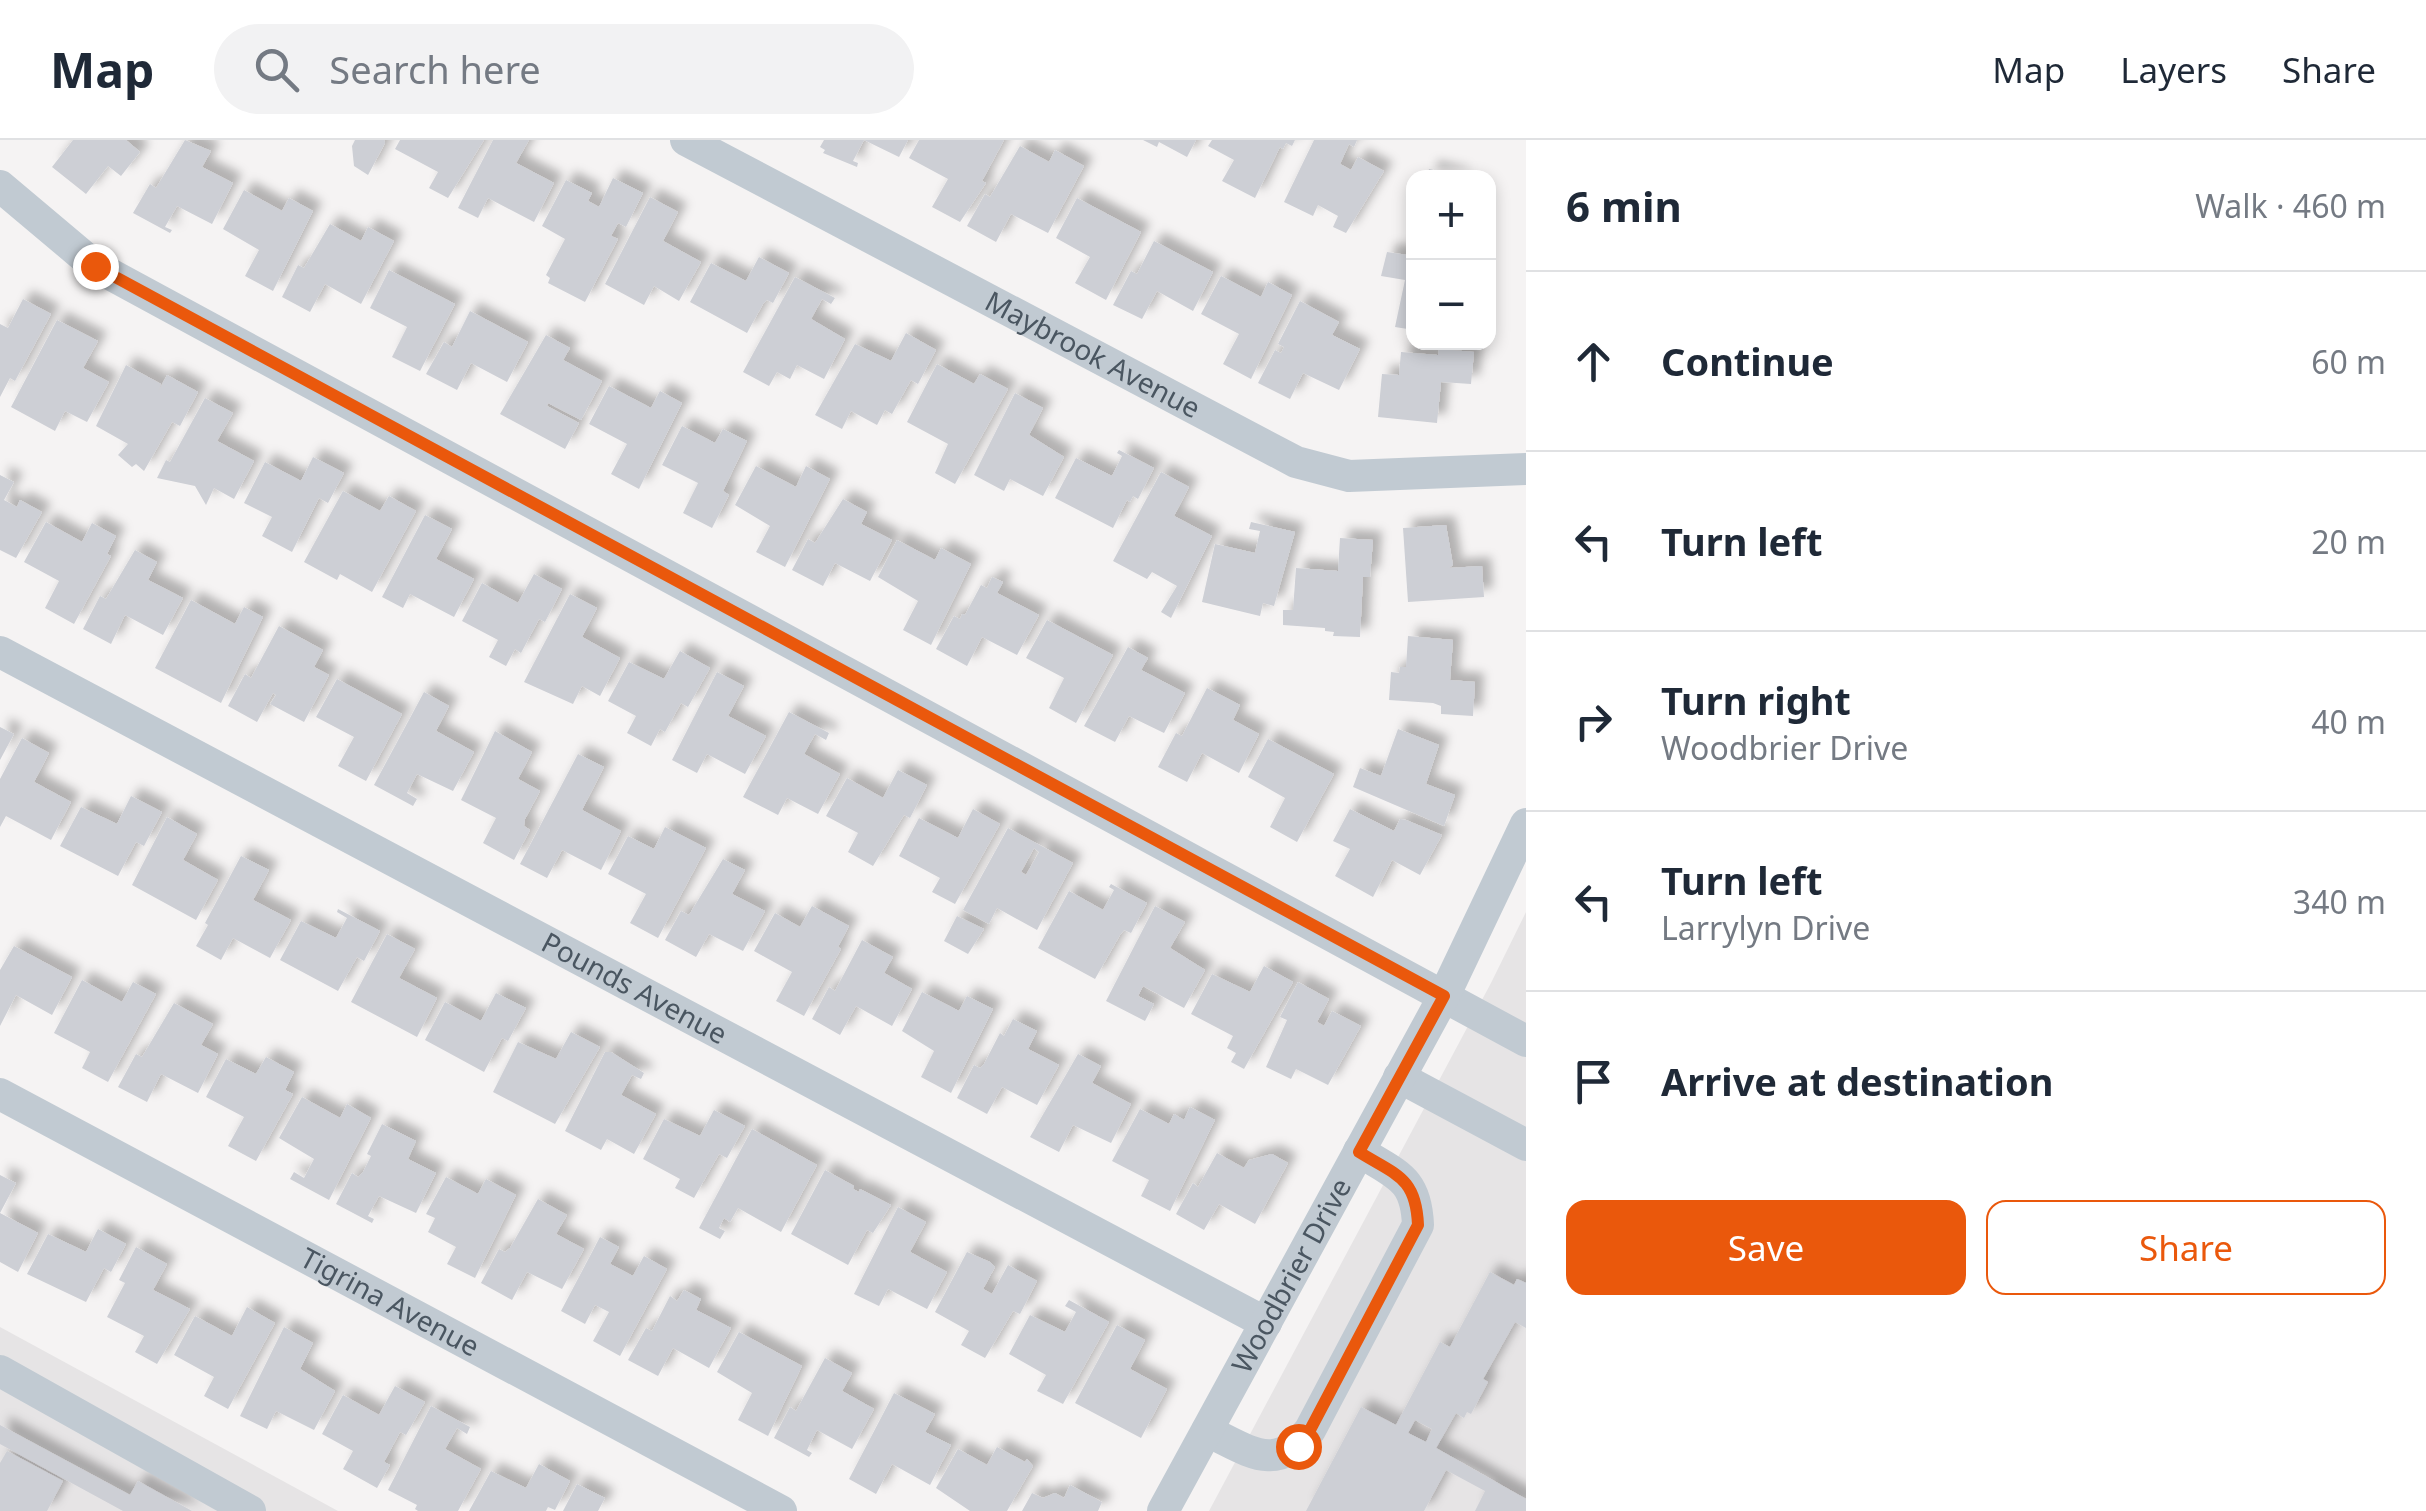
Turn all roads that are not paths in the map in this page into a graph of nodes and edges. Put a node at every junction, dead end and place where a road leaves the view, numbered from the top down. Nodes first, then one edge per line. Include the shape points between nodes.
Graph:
1 (686, 140) edge
2 (0, 186) edge
3 (1526, 469) edge
4 (0, 652) edge
5 (1526, 824) edge
6 (1444, 996) junction
7 (1526, 1041) edge
8 (1399, 1077) junction
9 (0, 1094) edge
10 (1526, 1145) edge
11 (1359, 1152) junction
12 (1266, 1323) junction
13 (0, 1371) edge
14 (1207, 1431) junction
15 (250, 1511) edge
16 (781, 1511) edge
17 (1163, 1511) edge

1 - 3 street, Maybrook Avenue via 1296,462 1349,476
2 - 6 street via 95,266
4 - 12 street, Pounds Avenue
5 - 6 street, Woodbrier Drive
6 - 7 street
6 - 8 street, Woodbrier Drive
8 - 10 street
8 - 11 street, Woodbrier Drive
9 - 16 street, Tigrina Avenue
11 - 12 street, Woodbrier Drive
11 - 14 street via 1407,1182 1418,1225 1310,1430 1281,1456 1258,1455
12 - 14 street, Woodbrier Drive
13 - 15 street
14 - 17 street, Woodbrier Drive

